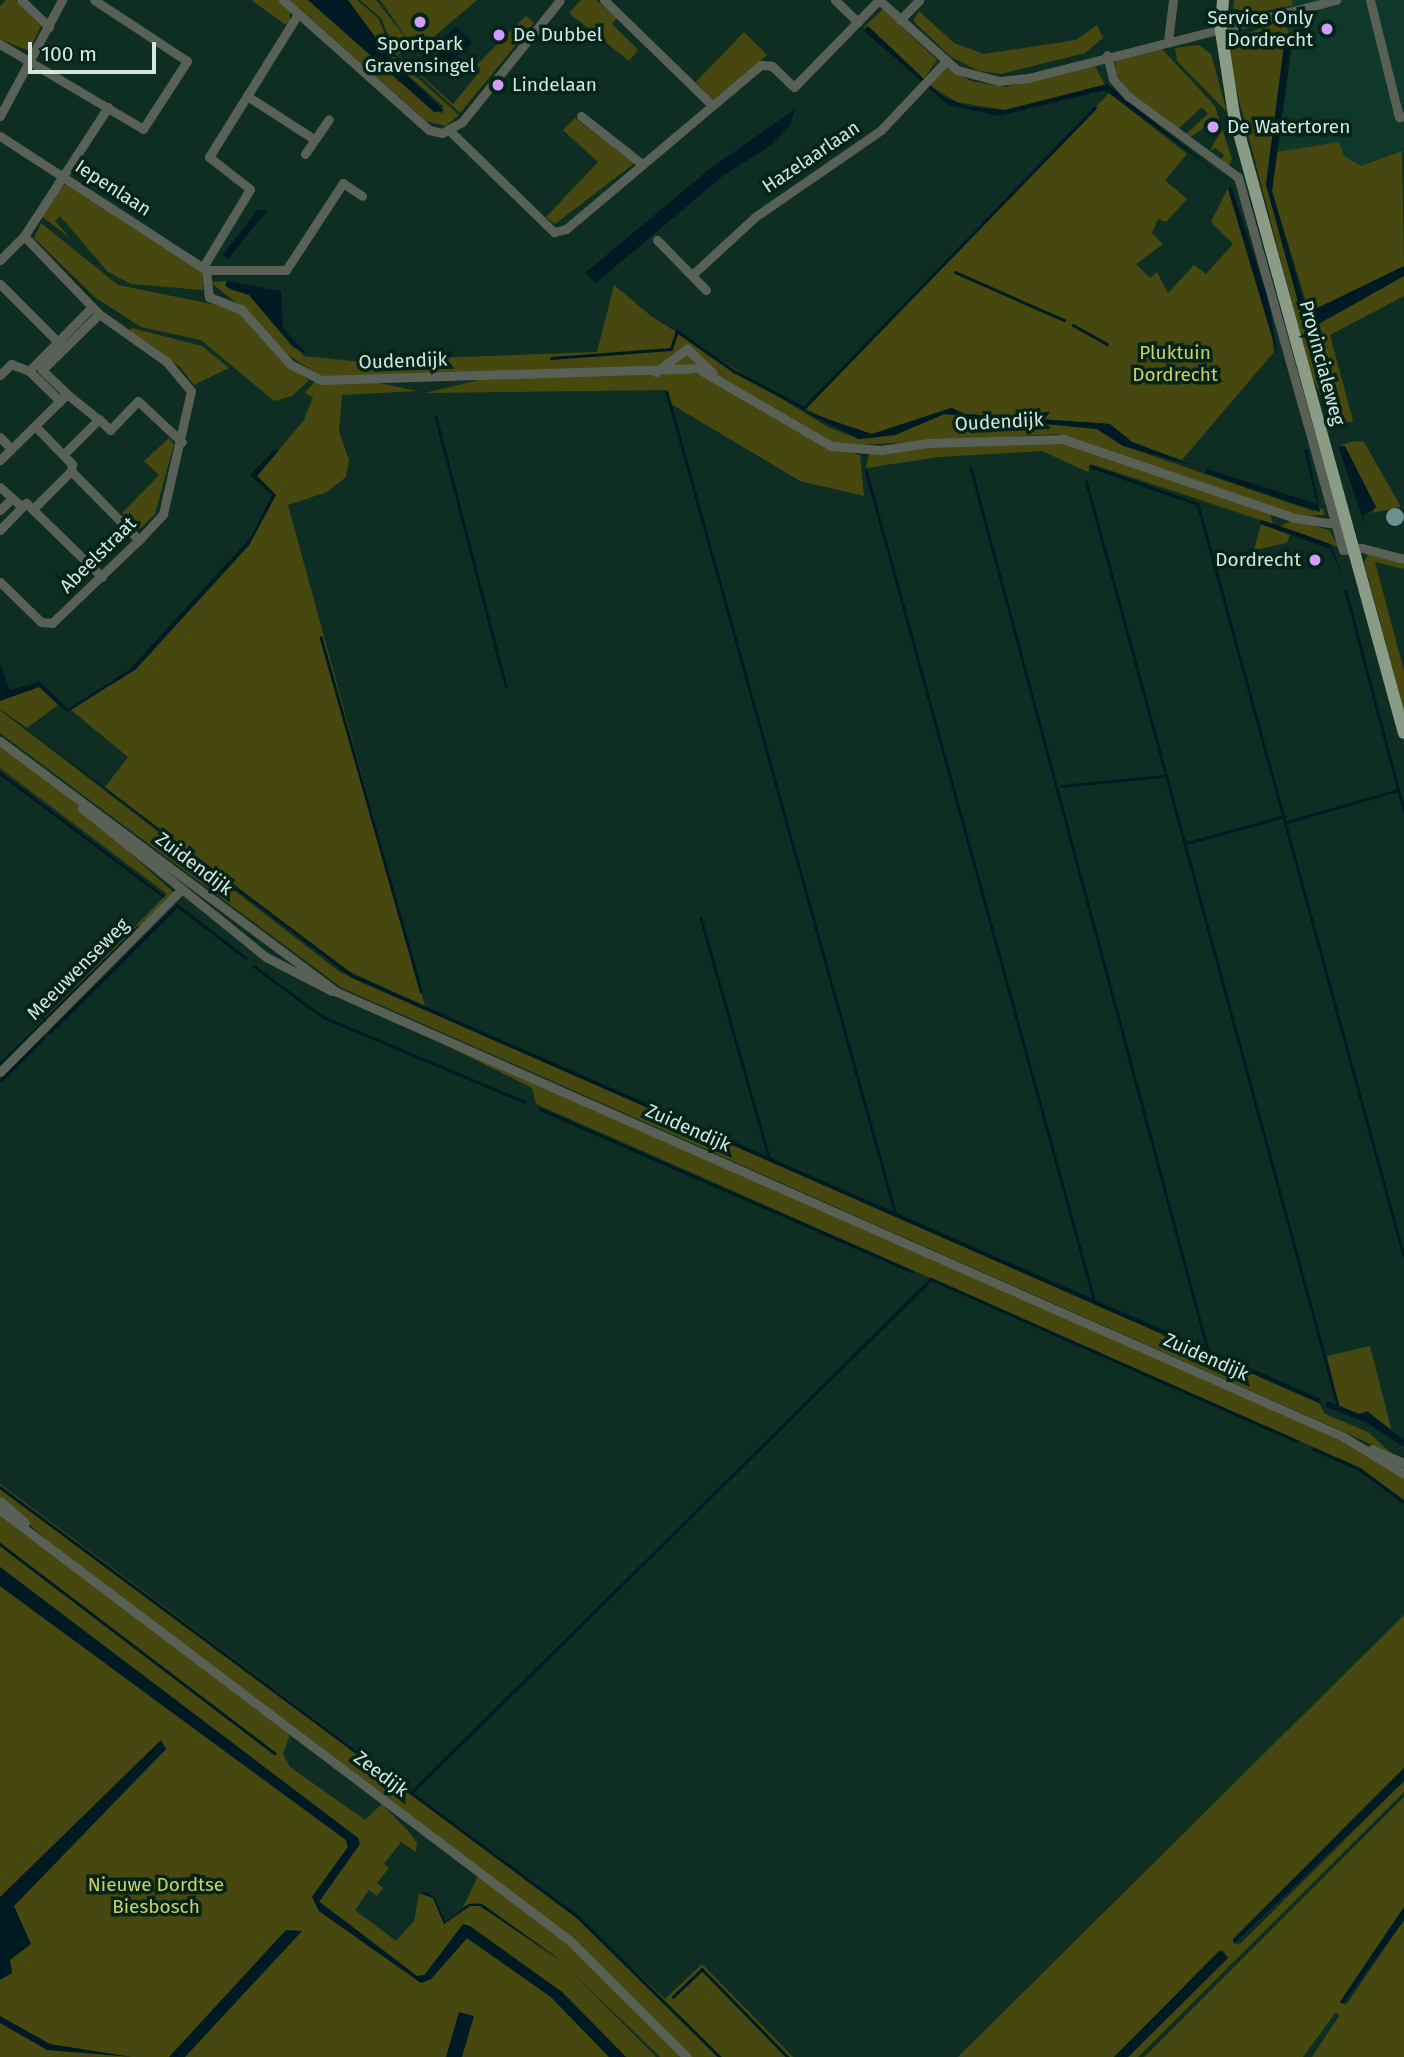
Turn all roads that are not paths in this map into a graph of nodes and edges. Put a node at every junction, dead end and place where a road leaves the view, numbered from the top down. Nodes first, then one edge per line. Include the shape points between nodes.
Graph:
1 (21, 0) edge
2 (62, 0) edge
3 (94, 0) edge
4 (283, 0) edge
5 (560, 0) edge
6 (604, 0) edge
7 (835, 0) edge
8 (879, 0) edge
9 (919, 0) edge
10 (1173, 0) edge
11 (1223, 0) edge
12 (1336, 0) edge
13 (1370, 0) edge
14 (105, 3) edge
15 (299, 14) junction
16 (900, 20) junction
17 (858, 22) junction
18 (49, 27) junction
19 (1222, 31) junction
20 (1168, 41) junction
21 (0, 44) edge
22 (1107, 55) junction
23 (29, 60) junction
24 (945, 61) junction
25 (247, 96) junction
26 (712, 105) junction
27 (108, 107) junction
28 (0, 116) edge
29 (581, 116) dead end
30 (1404, 116) edge
31 (329, 119) dead end
32 (451, 132) junction
33 (0, 136) edge
34 (314, 139) junction
35 (305, 154) dead end
36 (642, 164) junction
37 (62, 176) junction
38 (362, 196) dead end
39 (24, 236) junction
40 (657, 240) dead end
41 (0, 260) edge
42 (204, 268) junction
43 (692, 275) junction
44 (0, 284) edge
45 (706, 290) dead end
46 (95, 310) junction
47 (59, 343) junction
48 (36, 368) junction
49 (656, 372) junction
50 (714, 374) junction
51 (0, 376) edge
52 (64, 398) junction
53 (98, 419) junction
54 (35, 426) junction
55 (0, 437) edge
56 (182, 442) junction
57 (11, 449) junction
58 (64, 454) junction
59 (0, 460) edge
60 (71, 471) junction
61 (0, 487) edge
62 (12, 498) junction
63 (22, 507) junction
64 (33, 509) junction
65 (0, 510) edge
66 (1337, 510) junction
67 (1335, 524) junction
68 (0, 530) edge
69 (139, 540) junction
70 (1349, 549) junction
71 (1404, 559) edge
72 (102, 577) junction
73 (0, 582) edge
74 (1404, 733) edge
75 (0, 741) edge
76 (62, 787) junction
77 (180, 891) junction
78 (337, 992) junction
79 (0, 1072) edge
80 (1367, 1448) junction
81 (1404, 1463) edge
82 (1404, 1474) edge
83 (0, 1500) edge
84 (0, 1510) edge
85 (37, 1538) junction
86 (687, 2057) edge

1 - 18 street
2 - 18 street
3 - 14 street
4 - 15 street
5 - 32 street
6 - 26 street
7 - 17 street
8 - 16 street
8 - 17 street
9 - 16 street
10 - 20 street
11 - 19 main road, Provincialeweg
12 - 19 street
13 - 30 street via 1399,117
14 - 27 street via 187,61 143,129
15 - 25 street
15 - 32 street via 429,130
16 - 24 street
17 - 26 street via 794,87 772,66 761,65
18 - 23 street
19 - 20 street
19 - 66 main road, Provincialeweg via 1234,115
20 - 22 street
21 - 23 street
22 - 24 street via 1011,80 979,78
22 - 66 street via 1120,88 1238,177
23 - 27 street
23 - 28 street
24 - 43 street, Hazelaarlaan via 870,139 755,216
25 - 34 street
25 - 42 street via 209,156 250,189
26 - 36 street
27 - 37 street
29 - 36 street
31 - 34 street
32 - 36 street via 554,232 566,229
33 - 37 street, Iepenlaan
34 - 35 street
37 - 39 street
37 - 42 street, Iepenlaan
38 - 42 street via 343,183 286,270
39 - 41 street
39 - 46 street, Abeelstraat
40 - 43 street
42 - 49 street, Oudendijk via 209,297 241,309 290,364 320,380
43 - 45 street
44 - 47 street
46 - 47 street
46 - 56 street, Abeelstraat via 184,379 191,391
47 - 48 street
48 - 51 street via 11,364
48 - 52 street
49 - 50 street, Oudendijk via 686,367
49 - 50 street, Oudendijk via 687,349
50 - 67 street, Oudendijk via 831,446 881,450 928,443 1063,439 1295,518
52 - 53 street
52 - 54 street
53 - 56 street via 110,430 138,401
53 - 58 street
54 - 57 street
54 - 58 street
55 - 57 street
56 - 69 street, Abeelstraat via 163,514
57 - 59 street
58 - 60 street
60 - 64 street
60 - 69 street
61 - 62 street
62 - 63 street
62 - 65 street
63 - 64 street via 26,503
63 - 68 street
64 - 72 street
66 - 67 street
66 - 70 main road, Provincialeweg
67 - 70 street
69 - 72 street, Abeelstraat
70 - 71 street
70 - 74 main road, Provincialeweg
72 - 73 street, Abeelstraat via 52,623 41,622
75 - 76 street, Zuidendijk
76 - 77 street via 105,831
76 - 78 street, Zuidendijk
77 - 78 street via 265,957
77 - 79 street, Meeuwenseweg
78 - 80 street, Zuidendijk
80 - 81 street
80 - 82 street, Zuidendijk
83 - 85 street, Zeedijk
84 - 85 street, Zeedijk
85 - 86 street, Zeedijk via 569,1940

